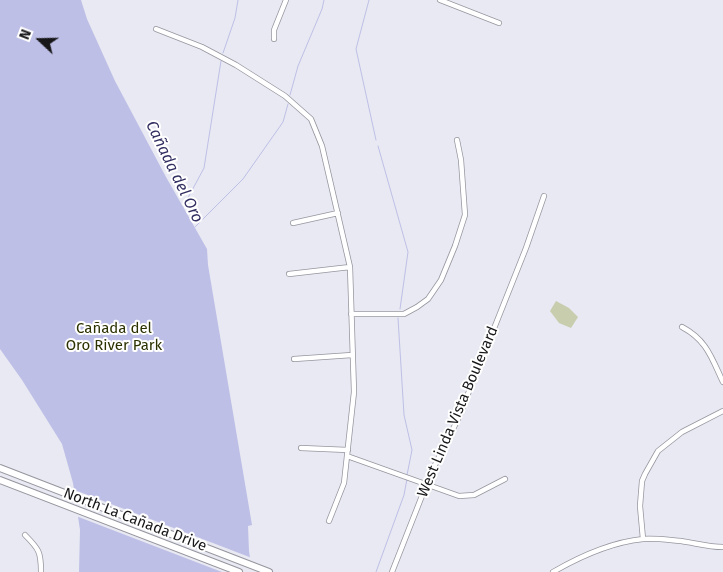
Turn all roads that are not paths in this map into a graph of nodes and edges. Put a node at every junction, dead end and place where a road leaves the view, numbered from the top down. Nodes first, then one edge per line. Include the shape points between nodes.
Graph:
1 (286, 0) edge
2 (440, 0) edge
3 (499, 23) dead end
4 (156, 29) dead end
5 (274, 39) dead end
6 (457, 140) dead end
7 (544, 196) dead end
8 (338, 213) junction
9 (293, 223) dead end
10 (350, 267) junction
11 (289, 274) dead end
12 (351, 314) junction
13 (682, 327) dead end
14 (352, 355) junction
15 (294, 359) dead end
16 (723, 382) edge
17 (723, 412) edge
18 (301, 448) dead end
19 (348, 450) junction
20 (347, 456) junction
21 (0, 468) edge
22 (505, 479) dead end
23 (0, 480) edge
24 (426, 485) junction
25 (329, 520) dead end
26 (25, 535) dead end
27 (643, 539) junction
28 (723, 547) edge
29 (268, 571) edge
30 (41, 572) edge
31 (239, 572) edge
32 (392, 572) edge
33 (553, 572) edge

1 - 5 street via 274,30
2 - 3 street
4 - 8 street via 237,65 285,96 311,119 322,146
6 - 12 street via 465,214 441,280 428,298 404,314
7 - 24 street, West Linda Vista Boulevard via 458,419
8 - 9 street
8 - 10 street
10 - 11 street
10 - 12 street
12 - 14 street
13 - 16 street via 706,346
14 - 15 street
14 - 19 street via 354,392
17 - 27 street via 682,432 658,451 642,481
18 - 19 street
19 - 20 street
20 - 24 street
20 - 25 street via 344,484
21 - 29 main road, North La Cañada Drive
22 - 24 street via 466,496
23 - 31 main road, North La Cañada Drive
24 - 32 street, West Linda Vista Boulevard
26 - 30 street via 40,554
27 - 28 street
27 - 33 street via 607,548

